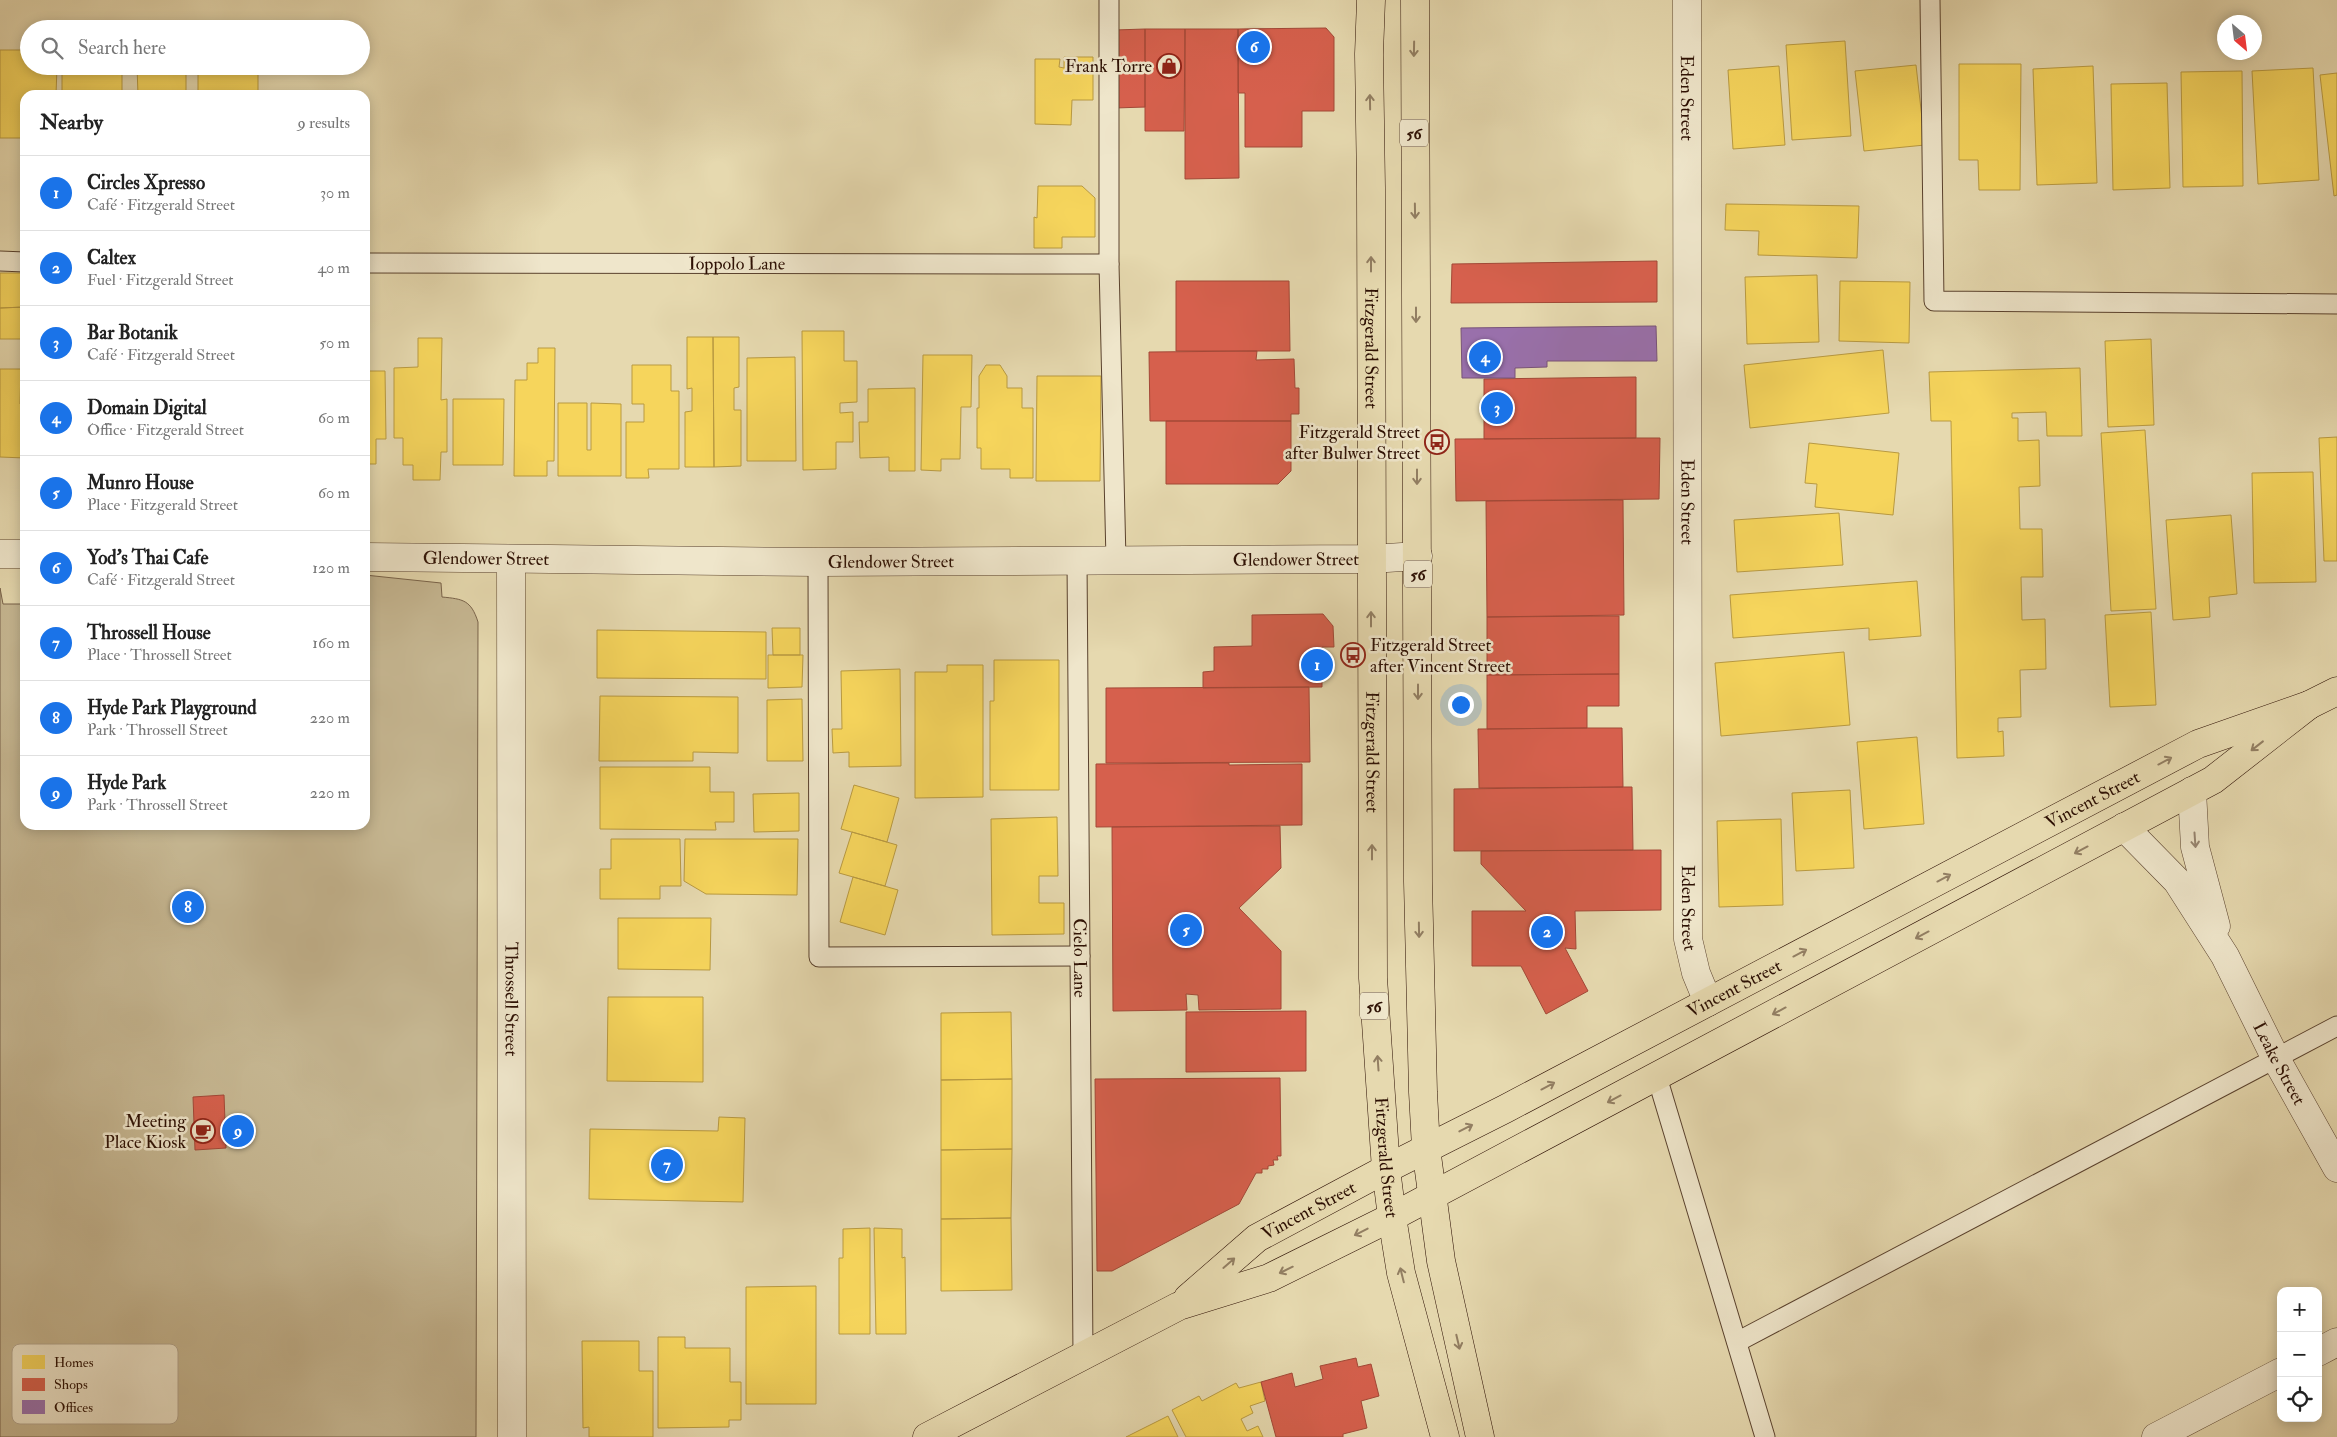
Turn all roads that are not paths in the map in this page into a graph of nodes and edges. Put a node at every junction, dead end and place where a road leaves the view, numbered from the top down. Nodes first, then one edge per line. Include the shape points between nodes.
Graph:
1 (1109, 0) edge
2 (1370, 0) edge
3 (1415, 0) edge
4 (1687, 0) edge
5 (1930, 0) edge
6 (0, 261) edge
7 (20, 262) edge
8 (370, 263) edge
9 (1109, 264) junction
10 (2337, 304) edge
11 (0, 554) edge
12 (20, 554) edge
13 (1418, 556) junction
14 (370, 557) edge
15 (1371, 559) junction
16 (511, 560) junction
17 (1077, 560) junction
18 (1116, 560) junction
19 (818, 562) junction
20 (2337, 691) edge
21 (2309, 705) junction
22 (2192, 791) junction
23 (2124, 827) junction
24 (1080, 956) junction
25 (2225, 956) junction
26 (1708, 1002) junction
27 (2337, 1026) edge
28 (2275, 1057) junction
29 (1657, 1076) junction
30 (1426, 1148) junction
31 (2337, 1168) edge
32 (1386, 1169) junction
33 (1432, 1196) junction
34 (1392, 1216) junction
35 (1179, 1306) junction
36 (1737, 1342) junction
37 (2337, 1342) edge
38 (2322, 1350) edge
39 (1083, 1356) junction
40 (2277, 1374) edge
41 (512, 1437) edge
42 (927, 1437) edge
43 (1445, 1437) edge
44 (1480, 1437) edge
45 (1765, 1437) edge
46 (2156, 1437) edge

1 - 9 lane
15 -> 2 main road, Fitzgerald Street / 56
3 -> 13 main road, 56
4 - 26 street, Eden Street via 1688,940 1696,973
5 - 10 lane via 1934,301
6 - 7 lane
8 - 9 lane, Ioppolo Lane
9 - 18 lane
11 - 12 street
13 - 15 street, Glendower Street
13 -> 30 main road, 56 via 1418,882
14 - 16 street, Glendower Street
15 - 18 street, Glendower Street
32 -> 15 main road, Fitzgerald Street / 56 via 1372,968
16 - 19 street, Glendower Street
16 - 41 street, Throssell Street
17 - 18 street, Glendower Street
17 - 19 street, Glendower Street
17 - 24 lane, Cielo Lane
19 - 24 lane via 818,958
20 - 21 main road, Vincent Street
21 -> 22 main road, Vincent Street via 2213,780
26 -> 21 main road, Vincent Street via 2198,744
22 - 23 main road, Vincent Street
22 -> 25 street, Leake Street via 2195,847
23 - 25 street, Leake Street via 2177,881
23 -> 29 main road, Vincent Street
24 - 39 lane, Cielo Lane
25 - 28 street, Leake Street
30 -> 26 main road, Vincent Street
27 - 28 lane
28 - 31 street, Leake Street
28 - 36 lane
29 -> 33 main road, Vincent Street
29 - 36 lane
30 - 32 main road, Vincent Street
30 - 33 main road, 56
32 - 34 main road, Fitzgerald Street / 56
35 -> 32 main road, Vincent Street via 1257,1238
33 - 34 main road, Vincent Street
33 -> 44 main road, 56 via 1441,1261
34 -> 35 main road, Vincent Street via 1269,1278
43 -> 34 main road, Fitzgerald Street / 56 via 1401,1272
35 - 39 main road, Vincent Street
36 - 45 lane
37 - 38 street
39 - 42 main road, Vincent Street
40 - 46 street

